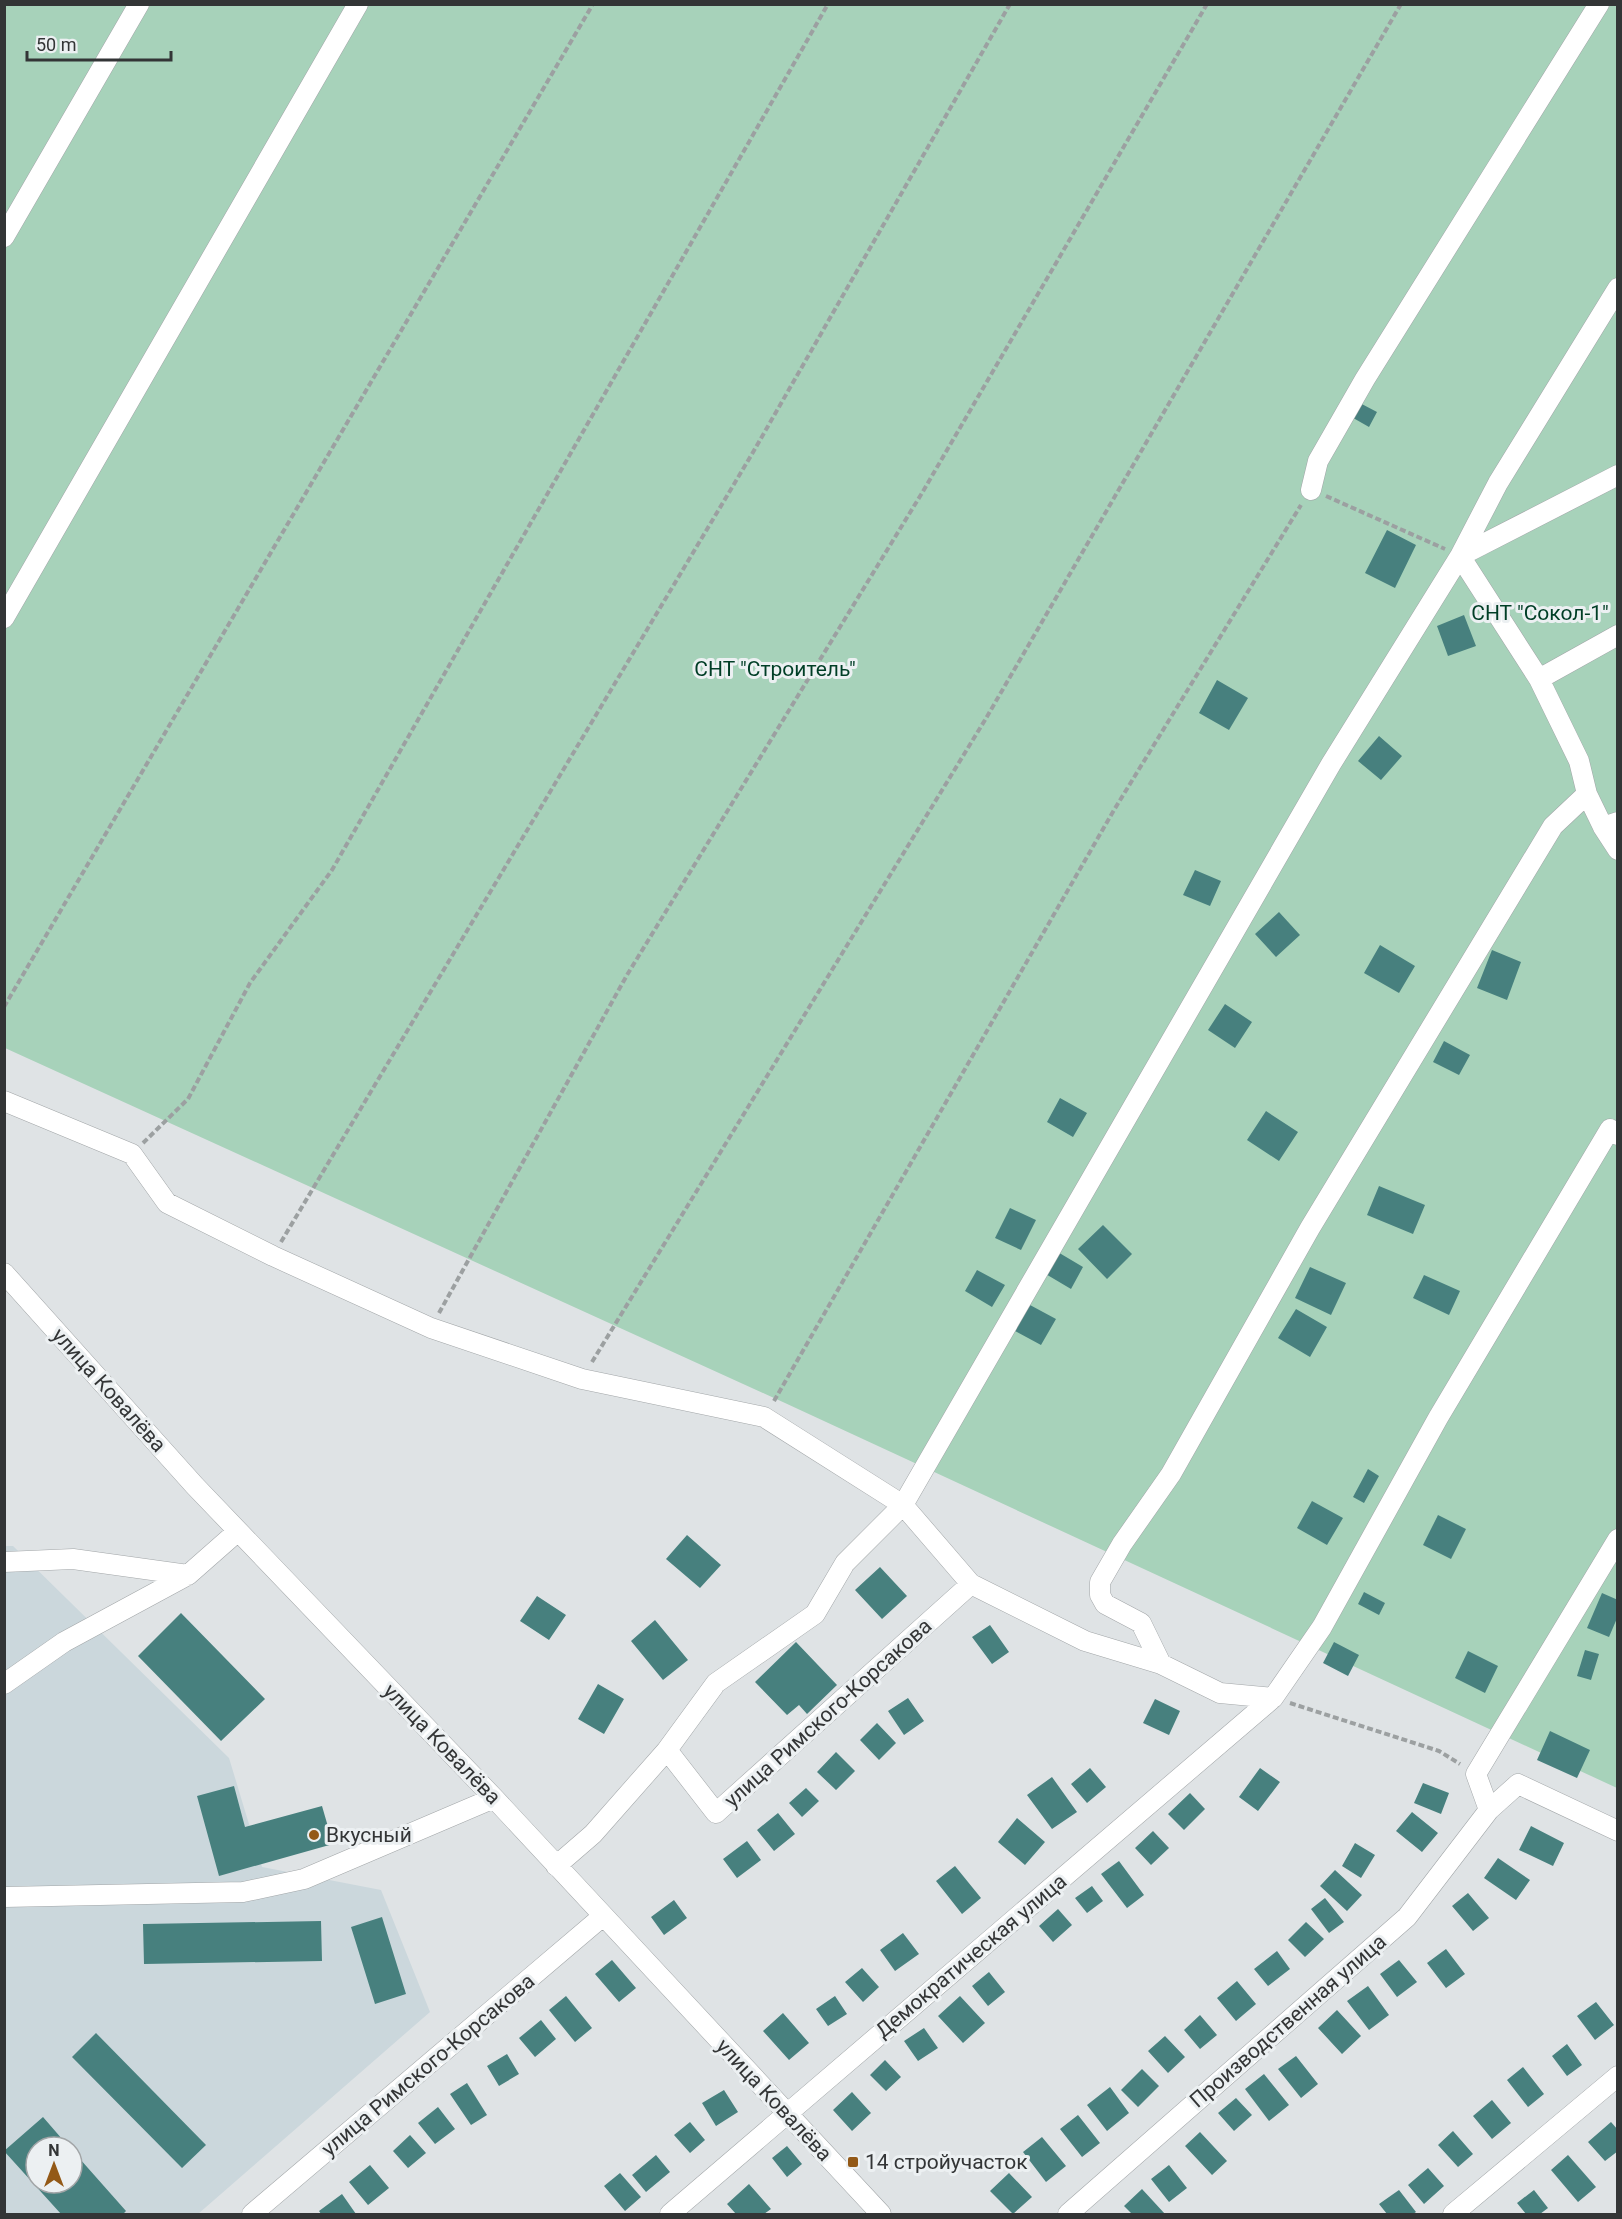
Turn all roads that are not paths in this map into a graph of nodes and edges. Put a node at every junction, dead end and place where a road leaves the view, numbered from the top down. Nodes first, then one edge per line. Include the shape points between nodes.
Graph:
1 (139, 4) edge
2 (358, 4) edge
3 (1599, 4) edge
4 (4, 237) edge
5 (1617, 288) edge
6 (1617, 475) edge
7 (1311, 490) road end
8 (1460, 556) junction
9 (4, 618) edge
10 (1617, 635) edge
11 (1539, 679) junction
12 (1587, 794) junction
13 (1610, 824) edge
14 (1617, 850) edge
15 (4, 1101) edge
16 (1617, 1135) edge
17 (4, 1273) edge
18 (903, 1505) junction
19 (238, 1532) junction
20 (1617, 1539) edge
21 (4, 1562) edge
22 (188, 1575) junction
23 (971, 1584) junction
24 (1161, 1664) junction
25 (4, 1684) edge
26 (1273, 1698) junction
27 (667, 1750) junction
28 (494, 1798) junction
29 (1489, 1810) junction
30 (1617, 1831) edge
31 (556, 1866) junction
32 (4, 1898) edge
33 (603, 1916) junction
34 (1617, 2076) edge
35 (786, 2113) junction
36 (252, 2214) edge
37 (670, 2214) edge
38 (881, 2214) edge
39 (1068, 2214) edge
40 (1453, 2214) edge

1 - 4 street
2 - 9 street
3 - 7 street via 1365,379 1318,461
5 - 8 street via 1498,483
6 - 8 street
8 - 11 street
8 - 18 street via 1331,764
10 - 11 street
11 - 12 street via 1579,761
12 - 13 street
12 - 24 street via 1553,826 1310,1228 1171,1474 1100,1582 1105,1604 1141,1623
13 - 14 street
15 - 18 street via 132,1154 166,1203 431,1328 582,1379 764,1417
16 - 26 street, Демократическая улица via 1610,1129 1438,1418 1322,1627
17 - 19 street, улица Ковалёва
18 - 23 street
18 - 27 street via 845,1563 815,1614 716,1683
19 - 22 street
19 - 28 street, улица Ковалёва
20 - 29 street via 1476,1774
21 - 22 street via 73,1559
22 - 25 street via 64,1642
23 - 24 street via 1085,1641
23 - 27 street, улица Римского-Корсакова via 716,1813
24 - 26 street via 1220,1693
26 - 35 street, Демократическая улица
27 - 31 street via 593,1834
28 - 31 street, улица Ковалёва
28 - 32 street via 304,1879 243,1892
29 - 30 street, Производственная улица via 1518,1784
29 - 39 street, Производственная улица via 1407,1917
31 - 33 street, улица Ковалёва
33 - 35 street, улица Ковалёва
33 - 36 street, улица Римского-Корсакова
34 - 40 street
35 - 37 street, Демократическая улица
35 - 38 street, улица Ковалёва

